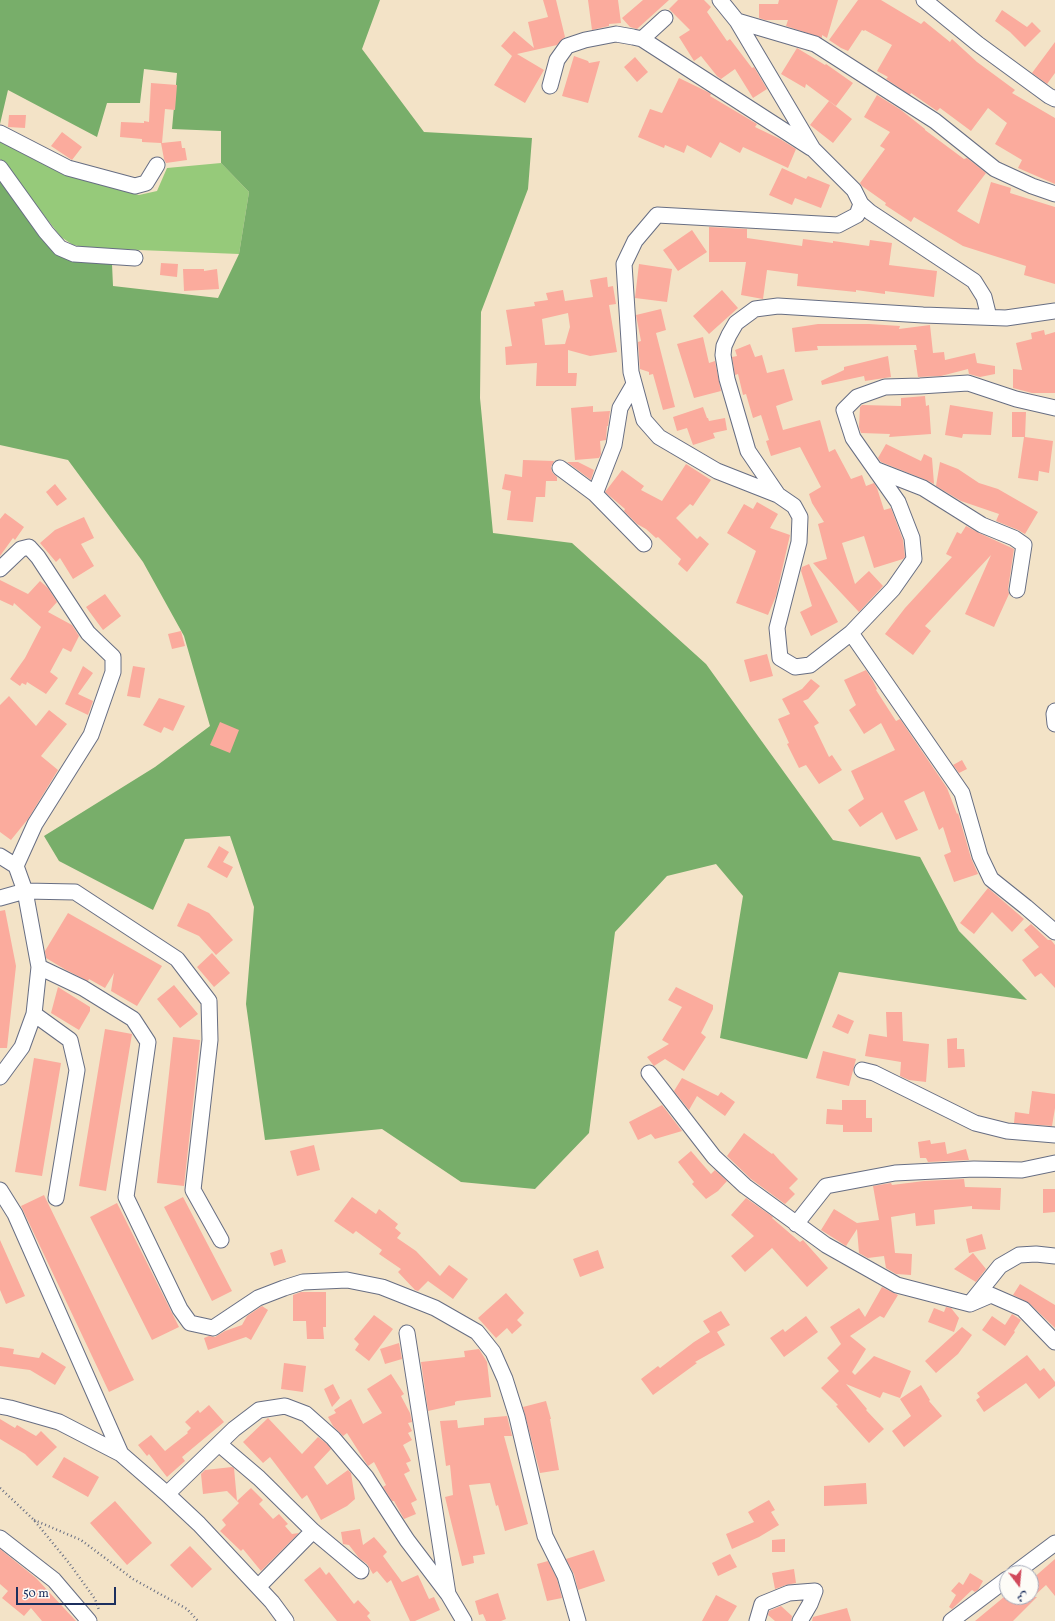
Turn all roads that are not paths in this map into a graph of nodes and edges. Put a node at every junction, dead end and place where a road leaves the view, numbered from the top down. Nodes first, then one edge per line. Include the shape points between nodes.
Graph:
1 (720, 0) edge
2 (924, 0) edge
3 (665, 18) dead end
4 (737, 21) junction
5 (642, 40) junction
6 (550, 86) dead end
7 (1055, 99) edge
8 (0, 133) edge
9 (813, 149) junction
10 (156, 165) dead end
11 (0, 168) edge
12 (1055, 194) edge
13 (863, 211) junction
14 (135, 258) dead end
15 (1055, 311) edge
16 (989, 317) junction
17 (634, 384) junction
18 (1055, 408) edge
19 (560, 468) dead end
20 (877, 470) junction
21 (595, 494) junction
22 (778, 495) junction
23 (644, 544) dead end
24 (0, 569) edge
25 (1017, 590) dead end
26 (851, 633) junction
27 (1055, 712) edge
28 (1055, 724) edge
29 (0, 856) edge
30 (16, 866) junction
31 (24, 891) junction
32 (0, 898) edge
33 (1055, 932) edge
34 (38, 967) junction
35 (34, 1014) junction
36 (862, 1070) dead end
37 (649, 1073) dead end
38 (0, 1077) edge
39 (1055, 1135) edge
40 (1055, 1163) edge
41 (0, 1190) edge
42 (56, 1198) dead end
43 (796, 1224) junction
44 (221, 1240) dead end
45 (1055, 1256) edge
46 (970, 1304) junction
47 (407, 1333) dead end
48 (1055, 1342) edge
49 (0, 1406) edge
50 (220, 1444) junction
51 (121, 1454) junction
52 (167, 1494) junction
53 (313, 1531) junction
54 (0, 1538) edge
55 (1055, 1543) edge
56 (1026, 1565) edge
57 (361, 1571) dead end
58 (999, 1585) edge
59 (258, 1587) junction
60 (448, 1594) junction
61 (95, 1617) edge
62 (286, 1621) edge
63 (464, 1621) edge
64 (578, 1621) edge
65 (757, 1621) edge
66 (800, 1621) edge
67 (951, 1621) edge

1 - 4 street
2 - 7 street via 978,44
3 - 5 street
4 - 9 street
4 - 12 street via 815,44 935,120 995,169
5 - 6 street via 616,34 567,46 557,60
5 - 9 street
8 - 10 street via 68,168 135,186 146,183
9 - 13 street via 854,190
11 - 14 street via 60,248 74,254
13 - 16 street via 974,281 984,297
13 - 17 street via 838,225 657,215 635,241 624,264 630,372
15 - 16 street via 1006,318
16 - 22 street via 778,306 755,309 736,323 724,346 727,379 748,451
17 - 21 street via 620,408 614,445
17 - 22 street via 644,420 659,437 717,471
18 - 20 street via 1016,399 968,383 885,387 857,397 844,410 853,438
19 - 21 street
20 - 25 street via 923,488 982,525 1014,538 1024,545
20 - 26 street via 898,502 912,538 914,559 893,589
21 - 23 street
22 - 26 street via 794,506 800,517 799,542 777,628 780,658 795,667 810,665
24 - 30 street via 21,549 29,547 88,633 113,657 113,672 91,735 35,824
26 - 33 street via 962,793 980,856 991,879
27 - 28 street
29 - 30 street
30 - 31 street
31 - 32 street
31 - 34 street
31 - 44 street via 75,892 176,959 209,1001 210,1040 193,1190
34 - 35 street
34 - 64 street via 83,988 133,1018 148,1042 126,1197 180,1309 190,1322 213,1328 258,1298 284,1288 303,1282 347,1280 382,1287 435,1308 477,1332 493,1352 505,1379 517,1417 545,1536 566,1576
35 - 38 street via 22,1046
35 - 42 street via 70,1040 77,1070
36 - 39 street via 874,1073 974,1122 1007,1131
37 - 43 street via 714,1157 745,1186
40 - 43 street via 1022,1170 974,1169 895,1174 826,1186
41 - 51 street via 15,1214
43 - 46 street via 826,1245 897,1285
45 - 46 street via 1018,1255 1000,1266
46 - 48 street via 991,1294 1022,1309
47 - 60 street
49 - 51 street via 59,1422
50 - 52 street
50 - 53 street
50 - 60 street via 234,1429 259,1410 285,1406 306,1414 333,1438 366,1477 407,1540
51 - 52 street
52 - 59 street
53 - 57 street
53 - 59 street
54 - 61 street via 54,1580
55 - 56 street
58 - 67 street
59 - 62 street
60 - 63 street
65 - 66 street via 762,1604 789,1593 814,1591

